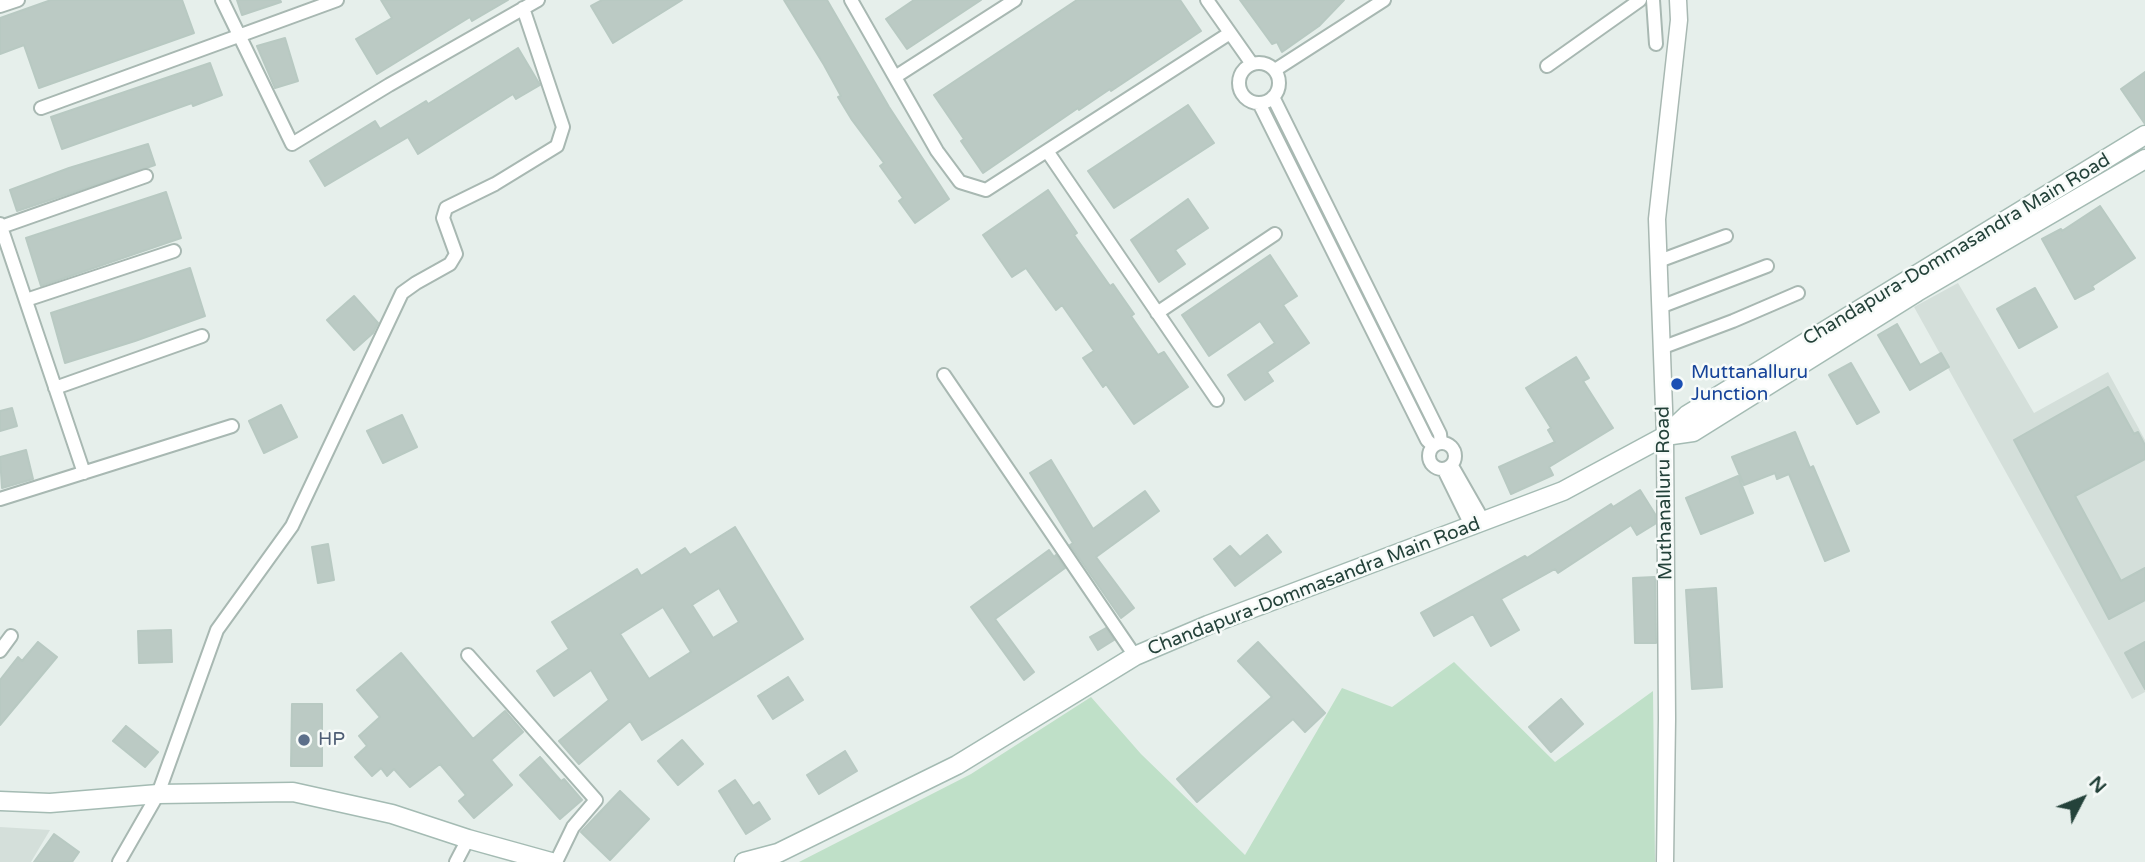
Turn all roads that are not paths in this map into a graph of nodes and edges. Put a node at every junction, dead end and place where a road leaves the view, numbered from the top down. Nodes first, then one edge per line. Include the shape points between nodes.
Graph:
1 (18, 0) edge
2 (222, 0) edge
3 (337, 0) edge
4 (538, 0) edge
5 (851, 0) edge
6 (1015, 0) edge
7 (1207, 0) edge
8 (1384, 0) edge
9 (1640, 0) edge
10 (1653, 0) edge
11 (1678, 0) edge
12 (0, 6) edge
13 (523, 8) junction
14 (1230, 33) junction
15 (238, 36) junction
16 (1656, 44) dead end
17 (1252, 64) junction
18 (1547, 66) dead end
19 (1275, 70) junction
20 (895, 77) junction
21 (1272, 97) junction
22 (1259, 103) junction
23 (41, 108) dead end
24 (2145, 135) edge
25 (1047, 151) junction
26 (2145, 159) edge
27 (146, 176) dead end
28 (0, 225) edge
29 (1275, 234) dead end
30 (1726, 236) dead end
31 (174, 251) dead end
32 (1658, 261) junction
33 (1767, 266) dead end
34 (1798, 293) dead end
35 (26, 300) junction
36 (1660, 307) junction
37 (1157, 313) junction
38 (202, 336) dead end
39 (1661, 348) junction
40 (944, 375) dead end
41 (55, 388) junction
42 (1217, 400) dead end
43 (232, 426) dead end
44 (1665, 436) junction
45 (1437, 444) junction
46 (1448, 468) junction
47 (84, 473) junction
48 (0, 499) edge
49 (1478, 525) junction
50 (11, 636) dead end
51 (0, 651) edge
52 (468, 655) dead end
53 (1135, 656) junction
54 (158, 794) junction
55 (0, 801) edge
56 (468, 839) junction
57 (119, 862) edge
58 (456, 862) edge
59 (553, 862) edge
60 (744, 862) edge
61 (1665, 862) edge

1 - 12 street
2 - 15 street
3 - 15 street
4 - 13 street
5 - 20 street
6 - 20 street
7 - 14 street
8 - 19 street
9 - 18 street
10 - 16 street
11 - 32 street, Muthanalluru Road via 1657,219
13 - 15 street via 292,144
13 - 54 street via 563,127 557,146 446,208 443,218 456,254 450,264 402,293 292,526 217,630
14 - 17 street
14 - 25 street
15 - 23 street
17 - 19 street
17 - 22 street via 1241,75 1240,90
19 - 21 street via 1278,89
20 - 25 street via 960,182 986,190
21 - 22 street
21 - 45 street via 1440,434
22 - 45 street via 1427,440
24 - 44 main road, Chandapura-Dommasandra Main Road via 1687,415
25 - 37 street
26 - 44 main road, Chandapura-Dommasandra Main Road via 1872,319 1693,432
27 - 28 street
28 - 35 street
29 - 37 street
30 - 32 street
31 - 35 street
32 - 36 street, Muthanalluru Road
33 - 36 street
34 - 39 street
35 - 41 street
36 - 39 street, Muthanalluru Road
37 - 42 street
38 - 41 street
39 - 44 street, Muthanalluru Road
40 - 53 street
41 - 47 street
43 - 47 street
44 - 49 main road, Chandapura-Dommasandra Main Road via 1563,491
44 - 61 street, Muthanalluru Road
45 - 46 street via 1447,443 1456,453
45 - 46 street via 1429,453 1430,462 1436,468
46 - 49 street
47 - 48 street
49 - 53 main road, Chandapura-Dommasandra Main Road
50 - 51 street
52 - 59 street via 596,800 572,827
53 - 60 main road, Chandapura-Dommasandra Main Road via 957,765 778,853
54 - 55 main road via 51,803
54 - 56 main road via 293,792 392,814
54 - 57 street
56 - 58 street
56 - 59 main road

